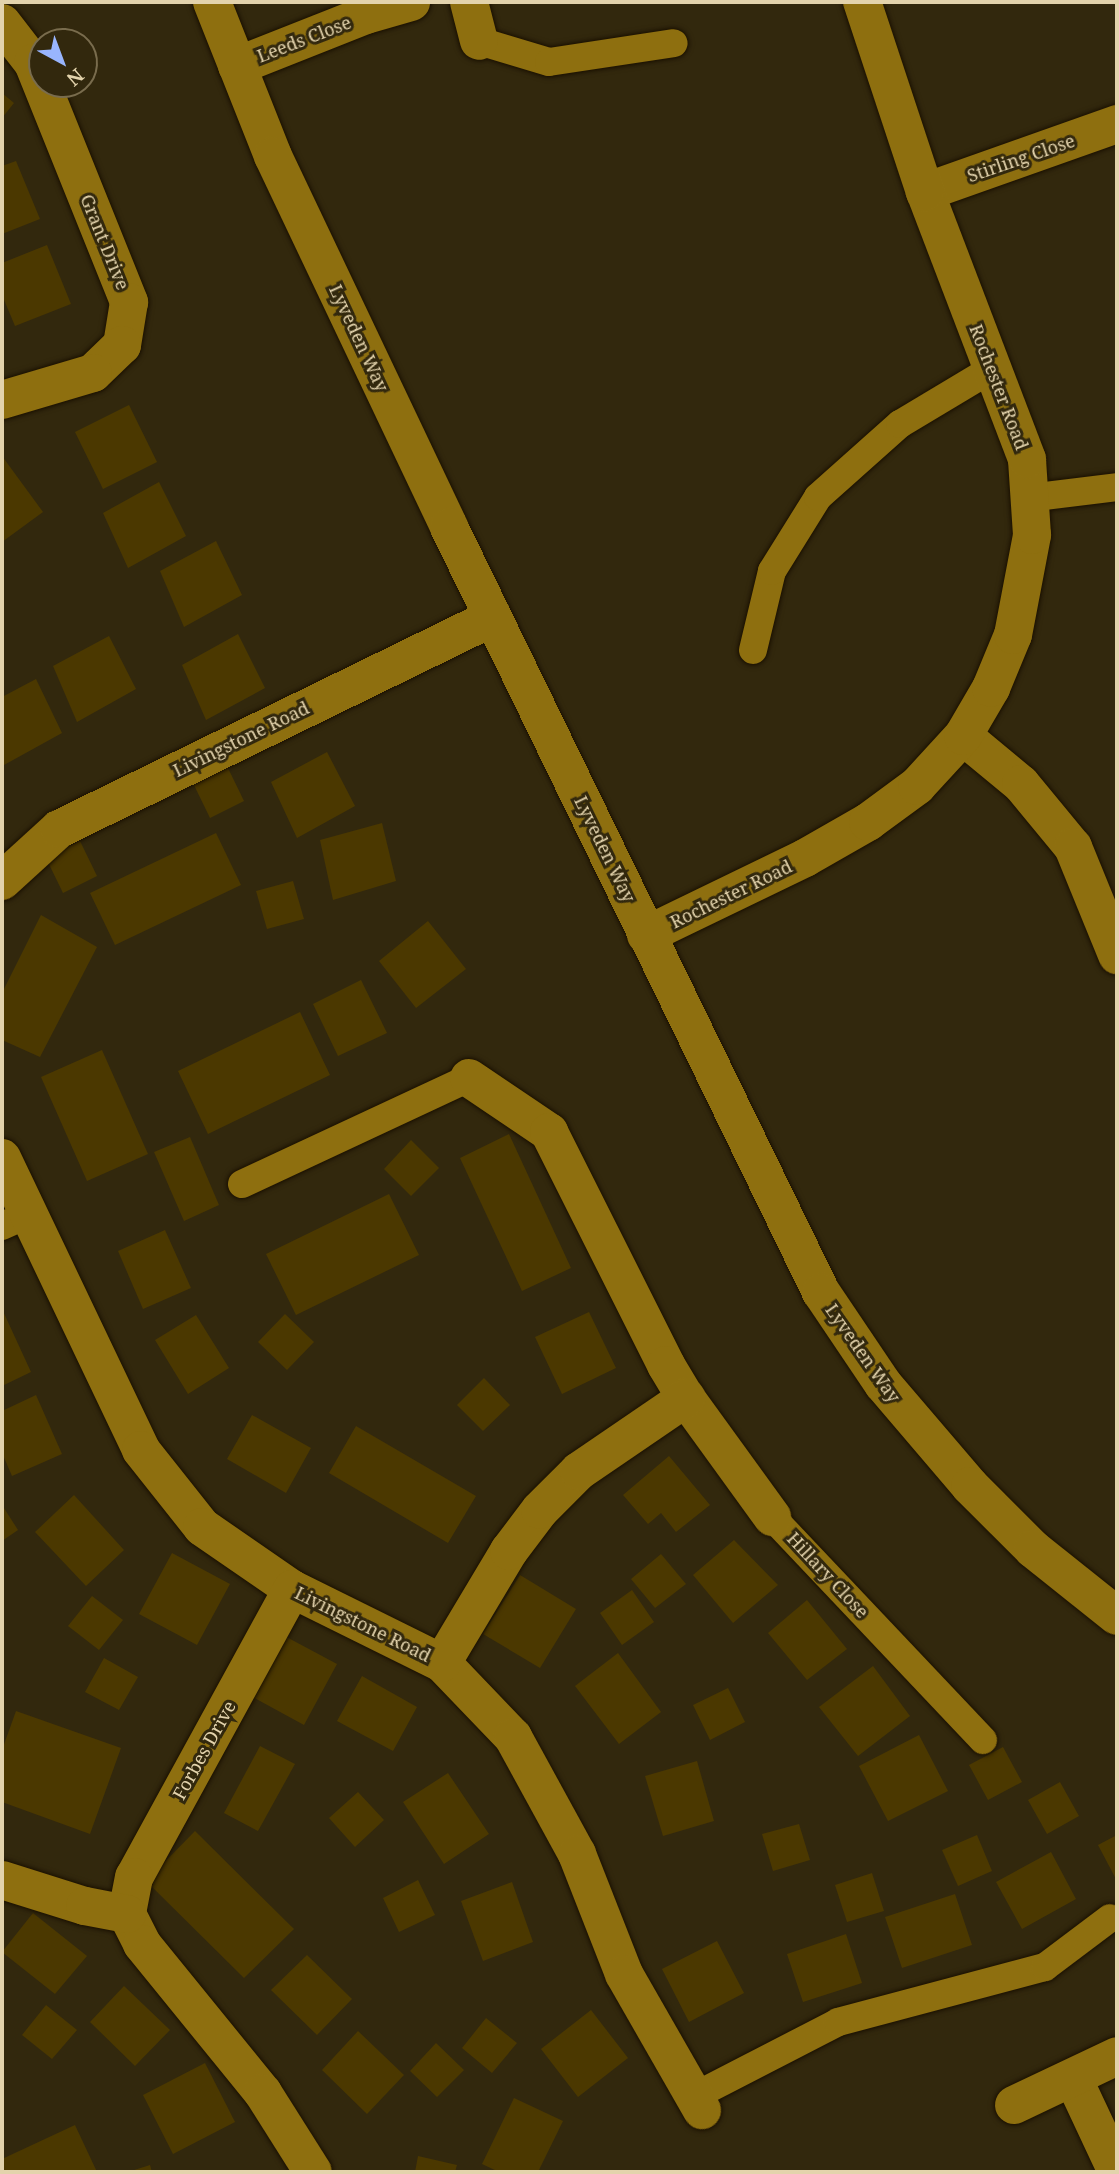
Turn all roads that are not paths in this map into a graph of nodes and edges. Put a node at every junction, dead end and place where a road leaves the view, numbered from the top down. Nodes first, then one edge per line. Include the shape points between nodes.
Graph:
1 (212, 2) edge
2 (411, 2) edge
3 (469, 2) edge
4 (862, 2) edge
5 (2, 23) edge
6 (479, 41) joint
7 (674, 43) dead end
8 (237, 66) junction
9 (1117, 124) edge
10 (925, 192) junction
11 (992, 369) junction
12 (2, 400) edge
13 (1117, 487) edge
14 (1030, 498) junction
15 (493, 617) junction
16 (752, 650) dead end
17 (963, 736) junction
18 (2, 881) edge
19 (646, 935) junction
20 (1116, 950) edge
21 (469, 1078) joint
22 (2, 1158) edge
23 (242, 1184) dead end
24 (15, 1220) edge
25 (686, 1398) junction
26 (772, 1517) joint
27 (292, 1589) junction
28 (1117, 1616) edge
29 (442, 1663) junction
30 (983, 1741) dead end
31 (2, 1880) edge
32 (127, 1914) junction
33 (1110, 1917) dead end
34 (1117, 2056) edge
35 (1073, 2078) junction
36 (698, 2104) joint
37 (1013, 2105) dead end
38 (313, 2172) edge
39 (1117, 2172) edge

1 - 8 street, Lyveden Way
2 - 8 street, Leeds Close
3 - 6 street
4 - 10 street, Rochester Road
5 - 12 street, Grant Drive via 33,63 129,302 122,345 93,373
6 - 7 lane via 549,62
8 - 15 street, Lyveden Way via 273,156
9 - 10 street, Stirling Close
10 - 11 street, Rochester Road
11 - 14 street, Rochester Road via 1027,459
11 - 16 lane via 900,424 818,496 772,571
13 - 14 lane
14 - 17 street, Rochester Road via 1032,535 1013,635 991,688
15 - 18 street, Livingstone Road via 59,829
15 - 19 street, Lyveden Way
17 - 19 street, Rochester Road via 917,786 868,822 805,858
17 - 20 street via 1021,784 1073,847
19 - 28 street, Lyveden Way via 821,1292 851,1339 970,1486 1033,1549
21 - 23 lane
21 - 25 street, Hillary Close via 549,1132
22 - 24 street, Livingstone Road
24 - 27 street, Livingstone Road via 141,1450 202,1527
25 - 26 street, Hillary Close
25 - 29 street via 579,1471 540,1510 509,1551
26 - 30 lane, Hillary Close
27 - 29 street, Livingstone Road
27 - 32 street, Forbes Drive via 134,1877
29 - 36 street, Livingstone Road via 513,1737 577,1854 624,1973
31 - 32 street
32 - 38 street via 142,1944 263,2092
33 - 36 lane via 1045,1967 838,2022
34 - 35 street
35 - 37 street
35 - 39 street

